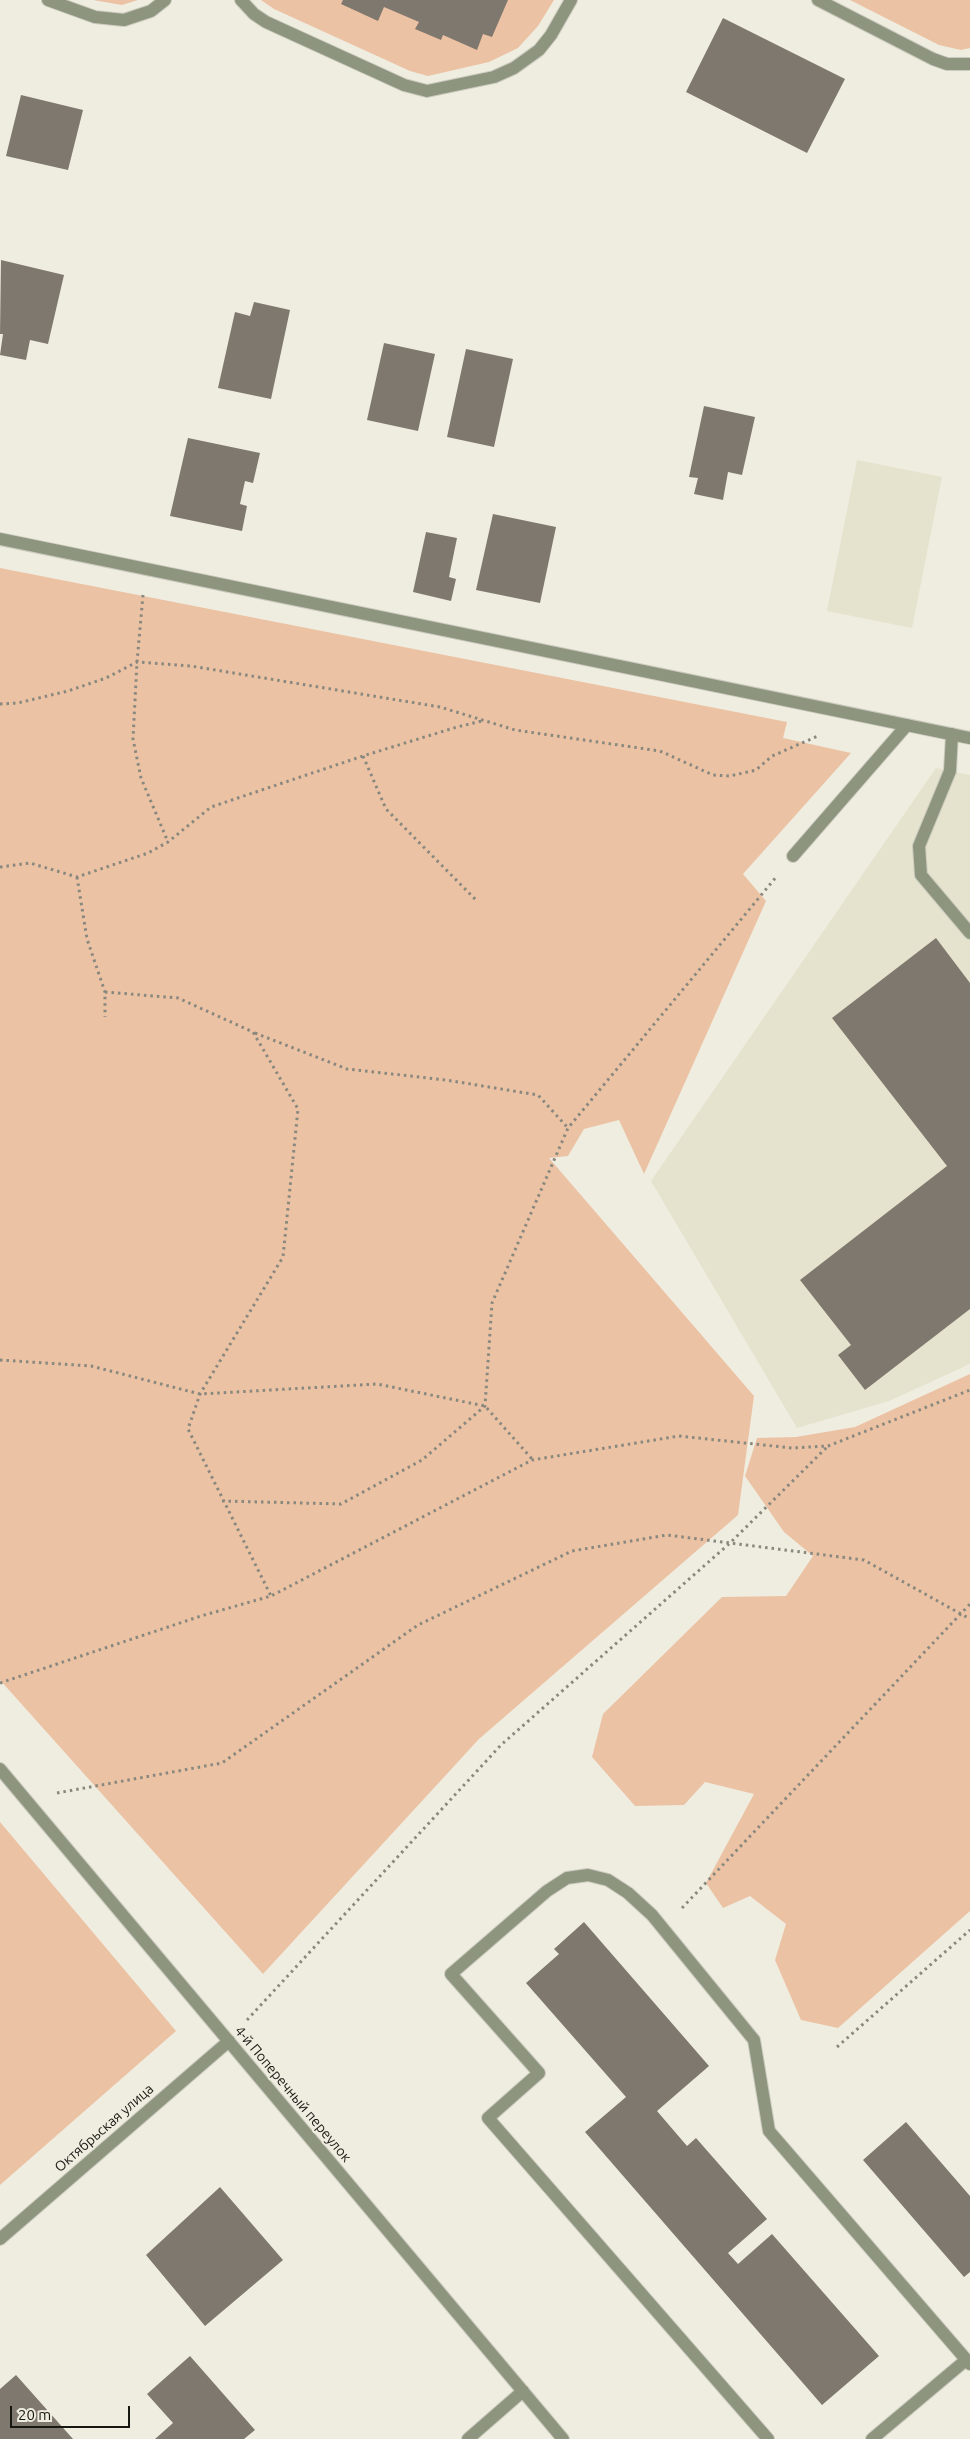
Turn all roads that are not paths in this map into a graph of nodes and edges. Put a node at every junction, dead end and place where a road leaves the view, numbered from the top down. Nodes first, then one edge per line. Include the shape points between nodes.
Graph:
1 (48, 0) edge
2 (165, 0) edge
3 (241, 0) edge
4 (571, 0) edge
5 (818, 0) edge
6 (970, 64) edge
7 (0, 540) edge
8 (907, 725) junction
9 (952, 734) junction
10 (970, 738) edge
11 (793, 856) road end
12 (970, 933) edge
13 (0, 1769) edge
14 (229, 2041) junction
15 (0, 2239) edge
16 (968, 2362) edge
17 (523, 2391) junction
18 (468, 2439) edge
19 (563, 2439) edge
20 (768, 2439) edge
21 (872, 2439) edge

1 - 2 street via 96,17 124,20 151,11
3 - 4 street via 266,22 404,85 427,91 494,77 527,60 545,42
5 - 6 street via 933,59 947,64
7 - 8 street
8 - 9 street
8 - 11 street
9 - 10 street
9 - 12 street via 950,771 920,846 921,875
13 - 14 street, 4-й Поперечный переулок
14 - 15 street, Октябрьская улица
14 - 17 street, 4-й Поперечный переулок
16 - 20 street via 768,2131 754,2040 661,1927 628,1892 608,1880 588,1875 567,1878 547,1891 451,1974 539,2073 488,2118
16 - 21 street
17 - 18 street
17 - 19 street, 4-й Поперечный переулок

